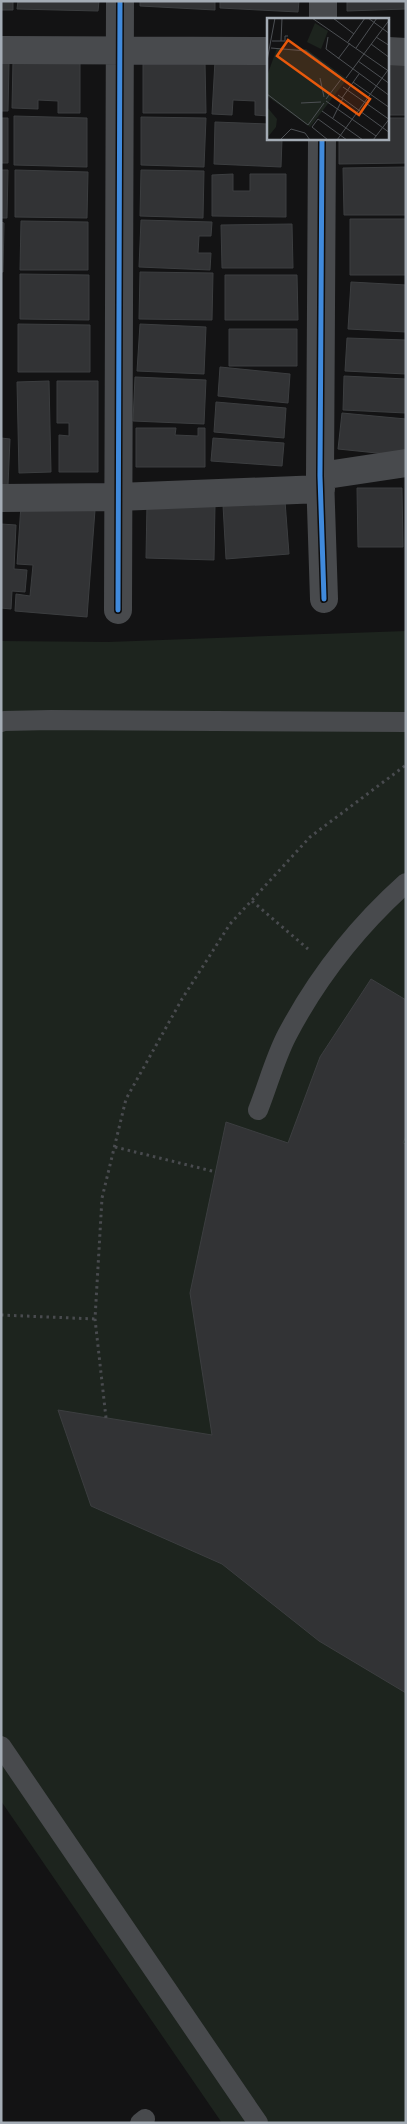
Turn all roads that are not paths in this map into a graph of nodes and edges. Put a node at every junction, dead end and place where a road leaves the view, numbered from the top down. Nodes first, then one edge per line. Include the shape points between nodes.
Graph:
1 (120, 1) edge
2 (323, 1) edge
3 (323, 18) edge
4 (1, 50) edge
5 (120, 51) junction
6 (267, 51) edge
7 (390, 52) edge
8 (406, 52) edge
9 (322, 140) edge
10 (406, 463) edge
11 (321, 482) junction
12 (118, 497) junction
13 (1, 498) edge
14 (324, 599) dead end
15 (118, 610) dead end
16 (1, 722) edge
17 (406, 722) edge
18 (406, 883) edge
19 (258, 1110) dead end
20 (1, 1746) edge
21 (258, 2123) edge

1 - 5 street
2 - 3 street
4 - 5 street
5 - 6 street
5 - 12 street
7 - 8 street
9 - 11 street
10 - 11 street
11 - 12 street
11 - 14 street
12 - 13 street
12 - 15 street
16 - 17 lane
18 - 19 lane via 377,909 329,967 286,1036
20 - 21 lane

